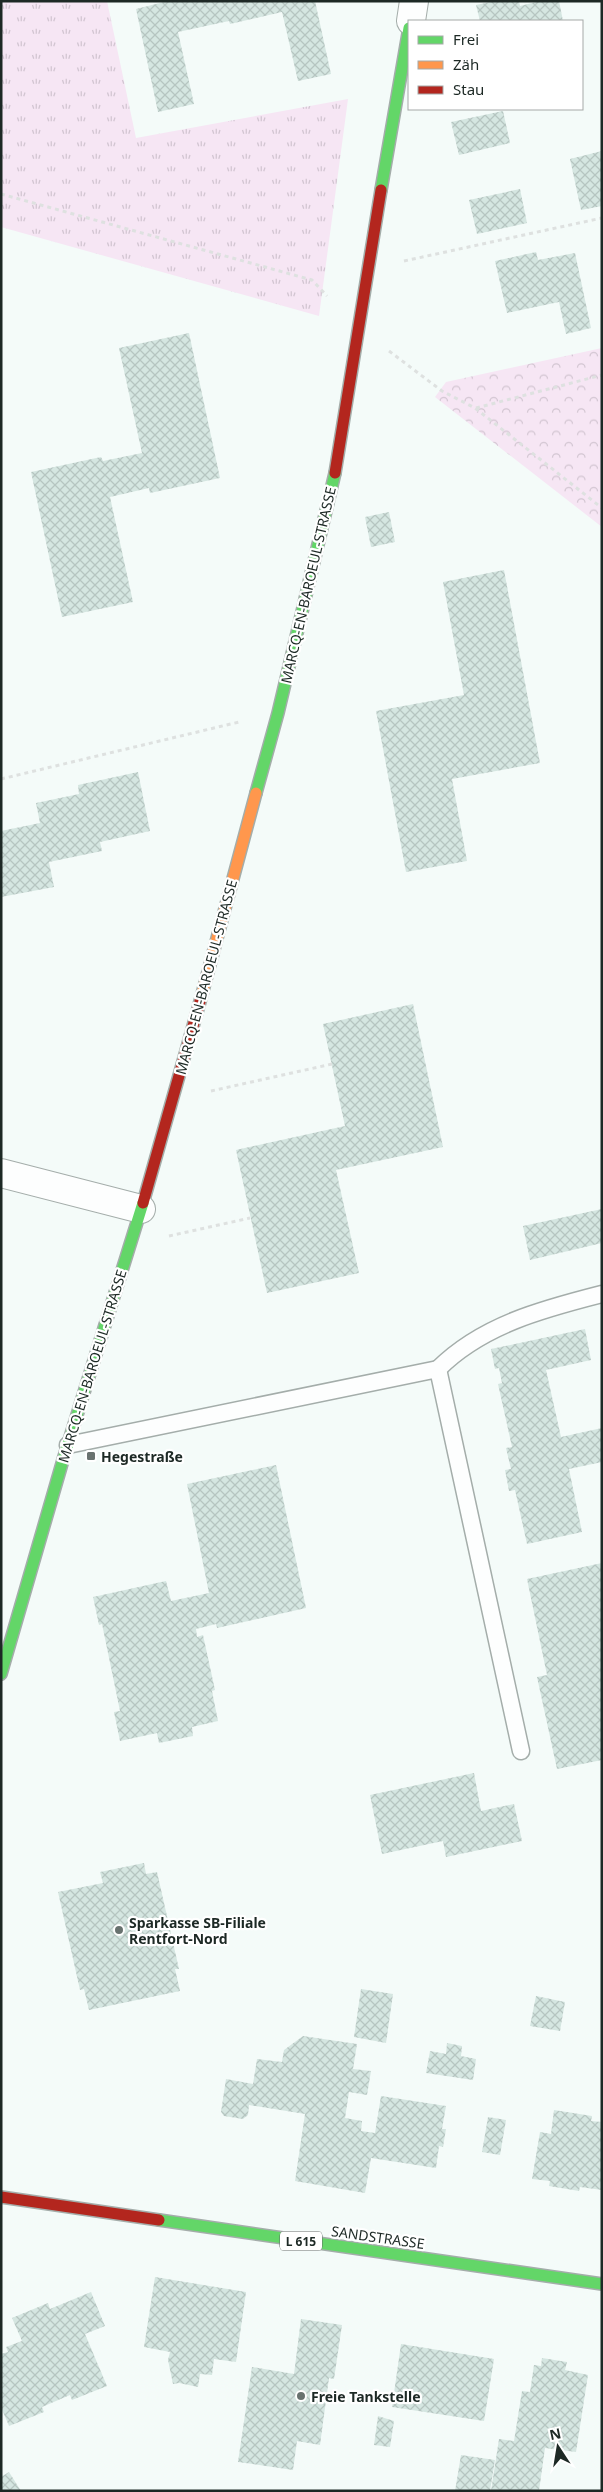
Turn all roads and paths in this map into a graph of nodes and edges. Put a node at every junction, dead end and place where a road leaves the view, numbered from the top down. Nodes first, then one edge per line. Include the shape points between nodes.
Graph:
1 (414, 1) edge
2 (410, 20) edge
3 (408, 34) edge
4 (1, 194) edge
5 (602, 218) edge
6 (367, 269) junction
7 (358, 328) junction
8 (602, 375) edge
9 (476, 408) junction
10 (602, 508) edge
11 (278, 713) junction
12 (1, 779) edge
13 (332, 1064) dead end
14 (174, 1097) junction
15 (1, 1173) edge
16 (141, 1209) junction
17 (250, 1218) dead end
18 (131, 1241) junction
19 (602, 1294) edge
20 (438, 1369) junction
21 (68, 1445) junction
22 (1, 1674) edge
23 (521, 1751) dead end
24 (1, 2197) edge
25 (602, 2284) edge

1 - 2 street
3 - 6 street, MARCQ-EN-BAROEUL-STRASSE
4 - 7 path via 312,280
5 - 6 path
6 - 7 street, MARCQ-EN-BAROEUL-STRASSE
7 - 9 path via 442,391
7 - 11 street, MARCQ-EN-BAROEUL-STRASSE via 340,452
8 - 9 path
9 - 10 path
11 - 12 path
11 - 14 street, MARCQ-EN-BAROEUL-STRASSE
13 - 14 path via 216,1091
14 - 16 street, MARCQ-EN-BAROEUL-STRASSE
15 - 16 street
16 - 18 street, MARCQ-EN-BAROEUL-STRASSE
17 - 18 path
18 - 21 street, MARCQ-EN-BAROEUL-STRASSE
19 - 20 lane via 524,1316 488,1332 456,1351
20 - 21 lane
20 - 23 lane
21 - 22 street, MARCQ-EN-BAROEUL-STRASSE
24 - 25 street, SANDSTRASSE / L 615

